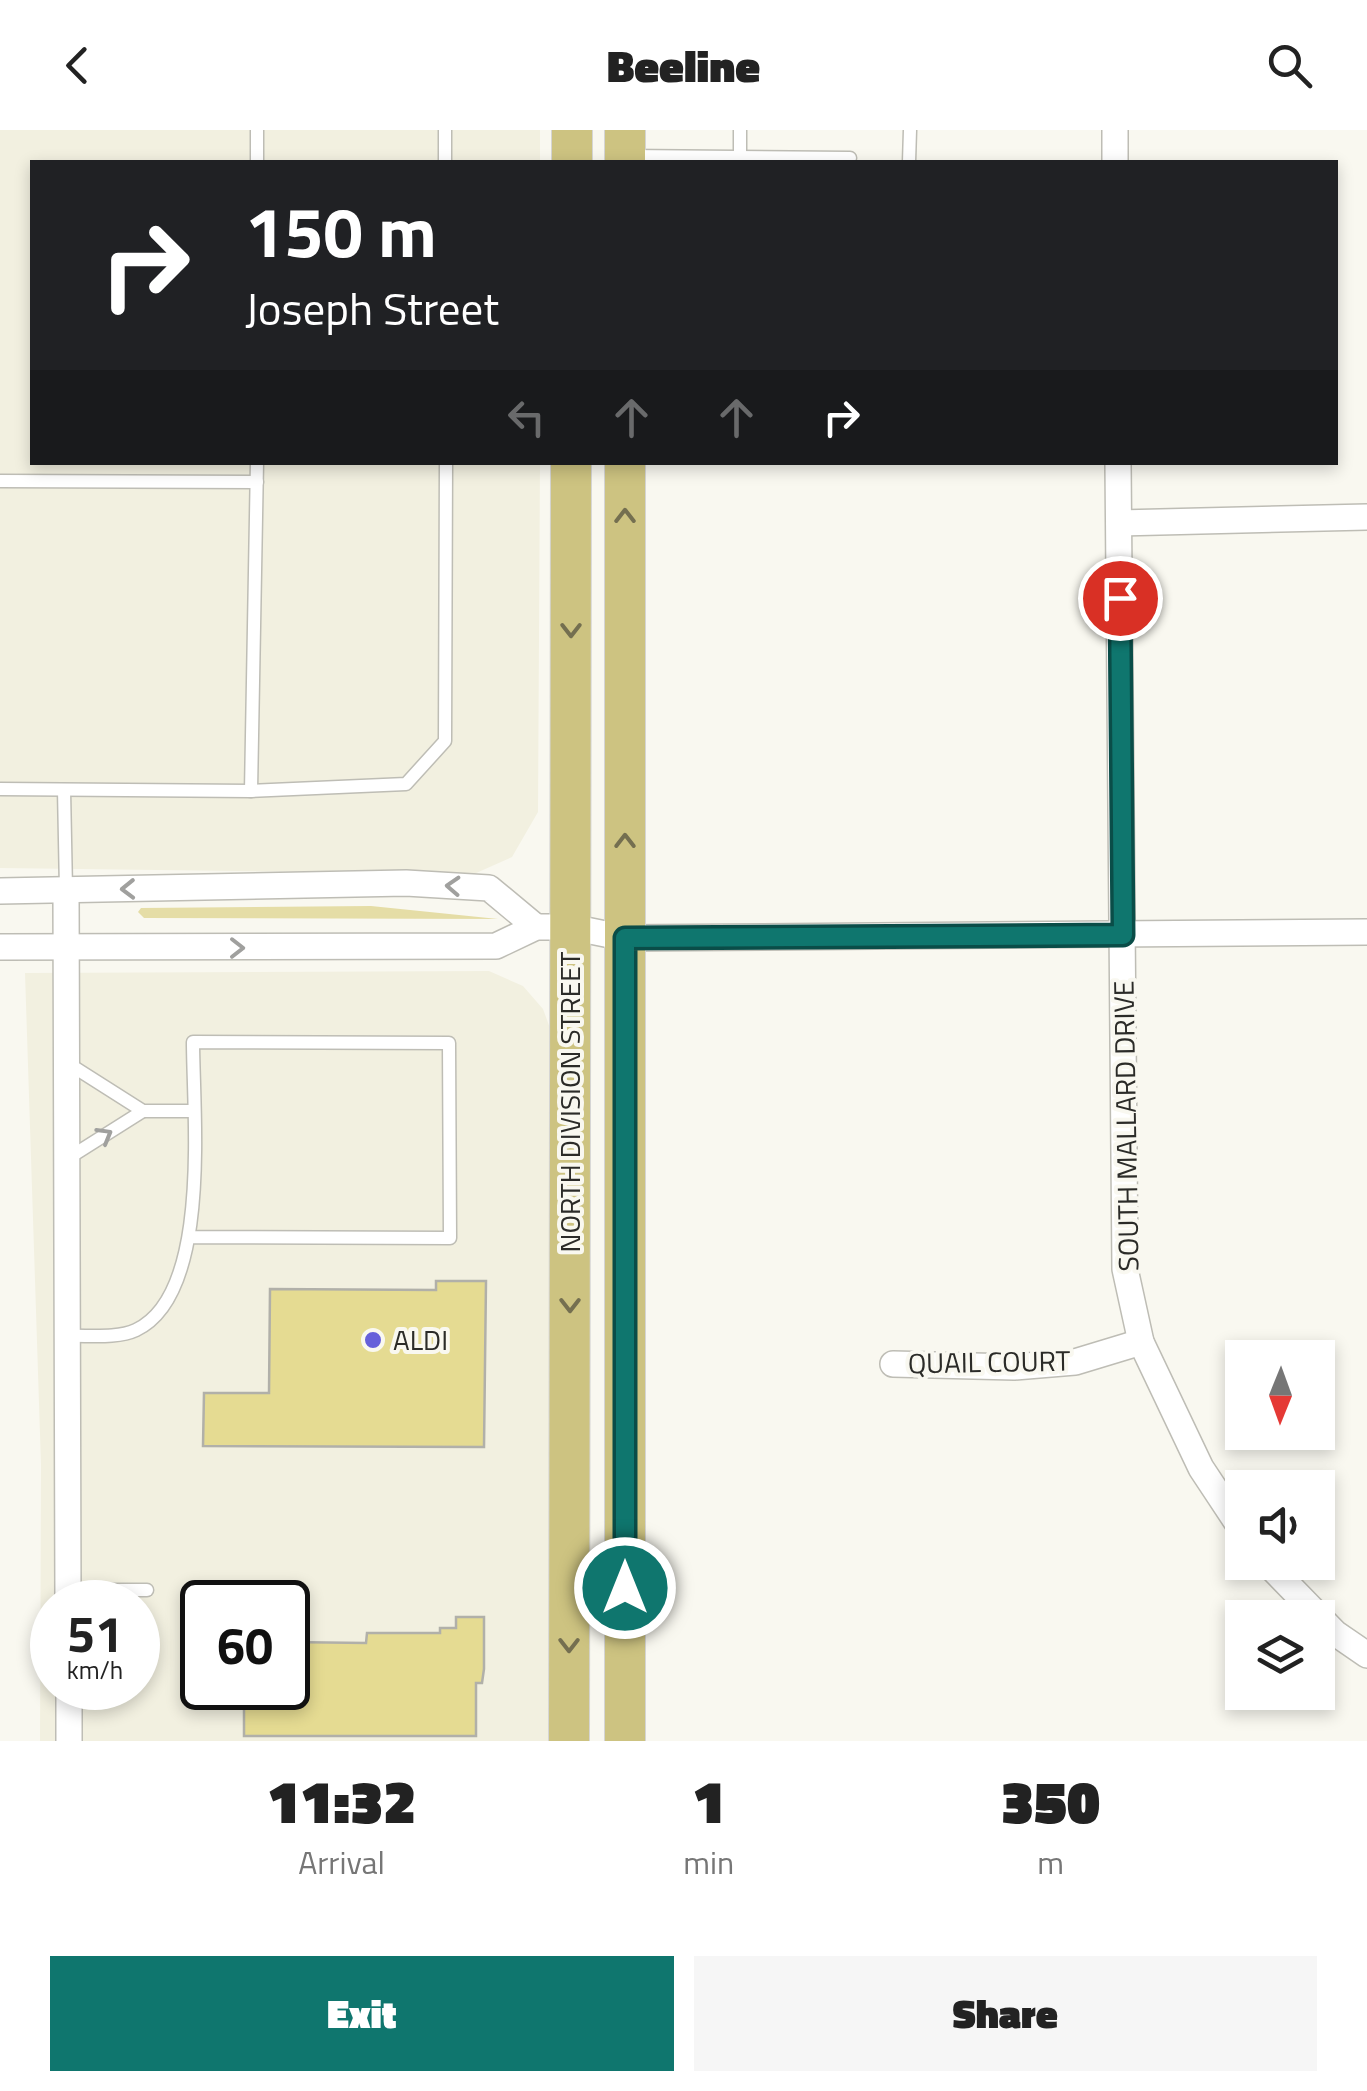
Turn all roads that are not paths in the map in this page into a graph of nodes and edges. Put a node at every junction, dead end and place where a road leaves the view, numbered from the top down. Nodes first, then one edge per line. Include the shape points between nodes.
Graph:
1 (256, 130) edge
2 (445, 130) edge
3 (572, 130) edge
4 (740, 130) edge
5 (910, 130) edge
6 (1115, 130) edge
7 (625, 149) edge
8 (740, 157) junction
9 (850, 158) dead end
10 (257, 160) edge
11 (445, 160) edge
12 (572, 160) edge
13 (910, 160) edge
14 (1116, 160) edge
15 (257, 465) edge
16 (446, 465) edge
17 (572, 465) edge
18 (625, 465) edge
19 (1118, 465) edge
20 (0, 480) edge
21 (257, 482) junction
22 (1367, 517) edge
23 (1119, 523) junction
24 (0, 789) edge
25 (64, 790) junction
26 (251, 791) junction
27 (66, 890) junction
28 (0, 891) edge
29 (553, 927) junction
30 (1367, 932) edge
31 (1123, 935) junction
32 (625, 938) junction
33 (0, 947) edge
34 (66, 948) junction
35 (67, 1063) junction
36 (143, 1111) junction
37 (193, 1111) junction
38 (67, 1159) junction
39 (191, 1238) junction
40 (67, 1336) junction
41 (1141, 1342) junction
42 (893, 1364) dead end
43 (1225, 1505) edge
44 (68, 1580) edge
45 (1283, 1580) edge
46 (1367, 1655) edge
47 (69, 1710) edge
48 (69, 1741) edge
49 (569, 1741) edge
50 (625, 1741) edge

1 - 10 lane
2 - 11 lane
3 - 12 main road
4 - 8 lane
5 - 13 lane
6 - 14 street
7 - 8 lane
8 - 9 lane
15 - 21 lane
16 - 26 lane via 444,741 406,784
17 -> 29 main road, NORTH DIVISION STREET
32 -> 18 main road, NORTH DIVISION STREET
19 - 23 street, SOUTH MALLARD DRIVE
20 - 21 lane
21 - 26 lane
22 - 23 street
23 - 31 street, SOUTH MALLARD DRIVE
24 - 25 lane
25 - 26 lane
25 - 27 lane
27 - 28 street
29 -> 27 street via 489,888
27 - 34 street
29 - 32 street
34 -> 29 street via 496,946
29 -> 49 main road, NORTH DIVISION STREET
30 - 31 street
31 - 32 street
31 - 41 street, SOUTH MALLARD DRIVE via 1126,1268
32 - 50 main road, NORTH DIVISION STREET
33 - 34 street
34 - 35 street
35 - 36 lane
35 - 38 street
36 - 37 lane
38 -> 36 lane
37 - 39 lane
37 - 39 lane via 192,1042 449,1043 450,1238
38 - 40 street
39 - 40 lane via 181,1276 135,1331
40 - 44 street
41 - 42 street, QUAIL COURT via 1075,1362
41 - 43 street, SOUTH MALLARD DRIVE via 1200,1468
45 - 46 street via 1335,1634
47 - 48 street

